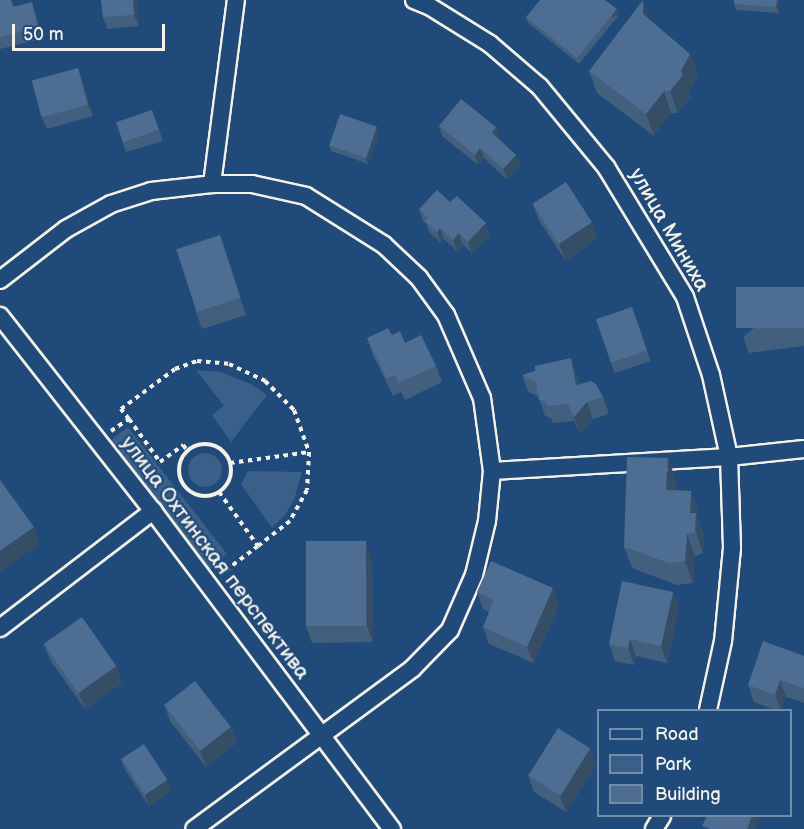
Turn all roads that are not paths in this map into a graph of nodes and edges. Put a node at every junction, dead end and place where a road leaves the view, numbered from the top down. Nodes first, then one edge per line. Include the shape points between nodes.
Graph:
1 (237, 0) edge
2 (414, 0) edge
3 (212, 184) junction
4 (0, 280) edge
5 (0, 316) edge
6 (804, 449) edge
7 (729, 457) junction
8 (492, 471) junction
9 (153, 511) junction
10 (0, 628) edge
11 (708, 709) edge
12 (320, 735) junction
13 (194, 829) edge
14 (392, 829) edge

1 - 3 street
2 - 7 street, улица Миниха via 490,44 532,79 606,167 685,297 711,375
3 - 4 street via 151,191 111,204 66,229
3 - 8 street via 252,184 306,196 384,245 419,278 446,315 482,398
5 - 9 street, улица Охтинская перспектива
6 - 7 street
7 - 8 street
7 - 11 street, улица Миниха via 732,548 723,641
8 - 12 street via 487,520 474,574 450,630 412,669
9 - 10 street
9 - 12 street, улица Охтинская перспектива
12 - 13 street
12 - 14 street, улица Охтинская перспектива

